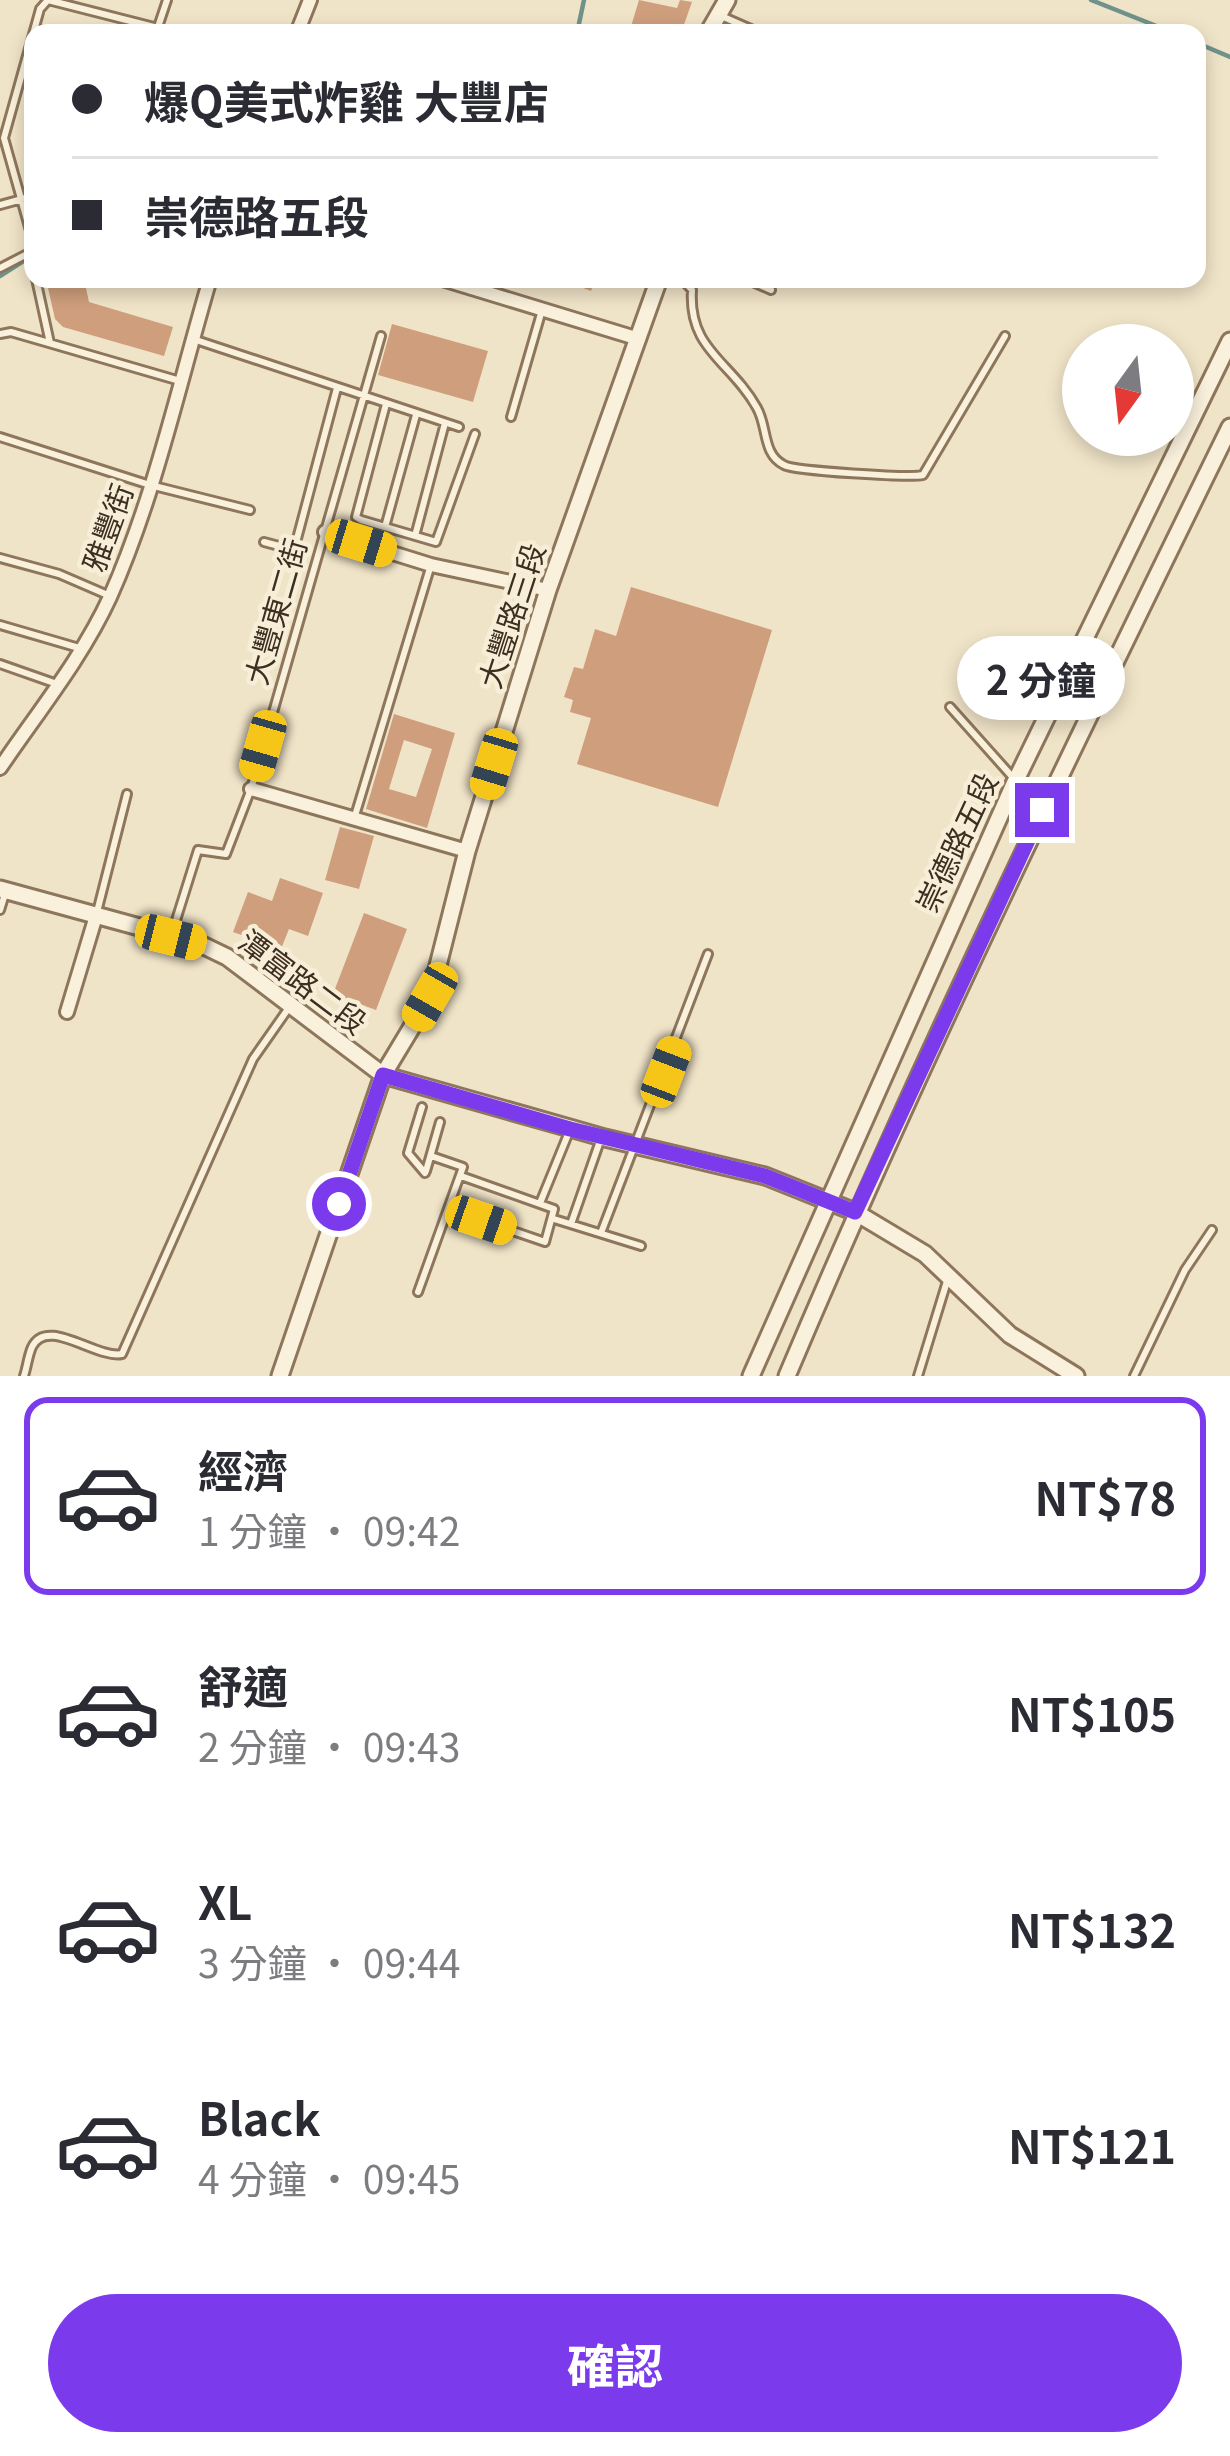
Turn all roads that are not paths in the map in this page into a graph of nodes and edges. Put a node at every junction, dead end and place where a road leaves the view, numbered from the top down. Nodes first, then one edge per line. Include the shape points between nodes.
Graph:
1 (722, 7) edge
2 (36, 24) edge
3 (135, 24) edge
4 (747, 24) edge
5 (24, 66) edge
6 (22, 203) junction
7 (0, 205) edge
8 (24, 210) edge
9 (38, 288) edge
10 (207, 288) edge
11 (471, 288) edge
12 (656, 288) edge
13 (690, 288) edge
14 (766, 288) edge
15 (771, 290) dead end
16 (542, 310) junction
17 (0, 334) edge
18 (1005, 335) dead end
19 (381, 336) dead end
20 (192, 338) junction
21 (639, 340) junction
22 (1230, 341) edge
23 (50, 343) junction
24 (180, 381) junction
25 (337, 388) junction
26 (363, 397) junction
27 (386, 404) junction
28 (416, 414) junction
29 (511, 417) dead end
30 (445, 423) junction
31 (459, 427) dead end
32 (1230, 428) edge
33 (475, 434) dead end
34 (0, 436) edge
35 (150, 485) junction
36 (250, 510) dead end
37 (385, 527) junction
38 (325, 532) junction
39 (415, 536) junction
40 (265, 542) dead end
41 (0, 558) edge
42 (431, 565) junction
43 (548, 590) junction
44 (110, 596) junction
45 (0, 625) edge
46 (82, 649) junction
47 (0, 664) edge
48 (57, 684) junction
49 (950, 707) dead end
50 (0, 768) edge
51 (1014, 784) junction
52 (251, 789) junction
53 (127, 794) dead end
54 (1042, 810) junction
55 (353, 822) junction
56 (467, 851) junction
57 (3, 890) edge
58 (0, 910) edge
59 (96, 916) junction
60 (171, 937) junction
61 (709, 954) dead end
62 (290, 1006) junction
63 (67, 1012) dead end
64 (383, 1075) junction
65 (422, 1107) dead end
66 (440, 1122) dead end
67 (570, 1129) junction
68 (601, 1137) junction
69 (631, 1145) junction
70 (431, 1156) junction
71 (461, 1176) junction
72 (825, 1199) junction
73 (540, 1203) junction
74 (449, 1209) junction
75 (855, 1212) junction
76 (554, 1219) junction
77 (571, 1224) junction
78 (1212, 1230) dead end
79 (601, 1233) junction
80 (641, 1246) dead end
81 (950, 1275) junction
82 (418, 1292) dead end
83 (24, 1376) edge
84 (280, 1376) edge
85 (751, 1376) edge
86 (787, 1376) edge
87 (918, 1376) edge
88 (1076, 1376) edge
89 (1134, 1376) edge

1 - 4 lane
2 - 3 lane via 48,0
5 - 6 lane via 4,138
6 - 7 lane
6 - 8 lane
9 - 23 lane
10 - 20 street, 雅豐街
11 - 16 street
12 - 21 street, 大豐路三段
13 - 18 lane via 694,328 756,404 770,454 805,472 923,475
14 - 15 lane
16 - 21 street
16 - 29 lane
17 - 23 lane
19 - 26 lane, 大豐東二街
20 - 24 street, 雅豐街
20 - 25 lane
21 - 43 street, 大豐路三段
22 - 51 street, 崇德路五段
23 - 24 lane
24 - 35 street, 雅豐街
25 - 26 lane
25 - 40 lane via 295,550
26 - 27 lane
26 - 38 lane, 大豐東二街
27 - 28 lane
27 - 37 lane via 356,517
28 - 30 lane
28 - 37 lane
30 - 31 lane
30 - 39 lane
32 - 54 street, 崇德路五段
33 - 39 lane via 443,536
34 - 35 lane
35 - 36 lane
35 - 44 street, 雅豐街
37 - 39 lane
38 - 42 street
38 - 52 lane, 大豐東二街
41 - 44 lane
42 - 43 street
42 - 55 lane
43 - 56 street, 大豐路三段
44 - 46 street, 雅豐街
45 - 46 lane
46 - 48 street, 雅豐街
47 - 48 lane
48 - 50 street, 雅豐街
49 - 51 lane
51 - 54 lane
51 - 72 street, 崇德路五段
52 - 55 street
52 - 60 lane, 大豐東二街 via 226,854 198,850
53 - 59 lane
54 - 75 street, 崇德路五段
55 - 56 street
56 - 64 street, 大豐路三段 via 430,997
57 - 58 lane
57 - 59 street, 潭富路二段
59 - 60 street, 潭富路二段
59 - 63 street
60 - 62 street, 潭富路二段 via 227,957
61 - 69 lane
62 - 64 street, 潭富路二段
62 - 83 lane via 253,1059 122,1354 43,1335
64 - 67 street, 潭富路二段
64 - 84 street, 大豐路三段
65 - 70 lane via 408,1153 425,1173
66 - 70 lane
67 - 68 street, 潭富路二段
67 - 73 lane
68 - 69 street, 潭富路二段
68 - 77 lane
69 - 72 street, 潭富路二段 via 765,1176
69 - 79 lane
70 - 71 lane via 464,1167
71 - 73 lane
71 - 74 lane
72 - 75 street, 潭富路二段
72 - 85 street, 崇德路五段
73 - 76 lane via 554,1209
74 - 76 lane via 545,1242
74 - 82 lane
75 - 81 street, 潭富路二段
75 - 86 street, 崇德路五段
76 - 77 lane
77 - 79 lane
78 - 89 lane
79 - 80 lane
81 - 87 lane
81 - 88 street, 潭富路二段 via 1010,1335

